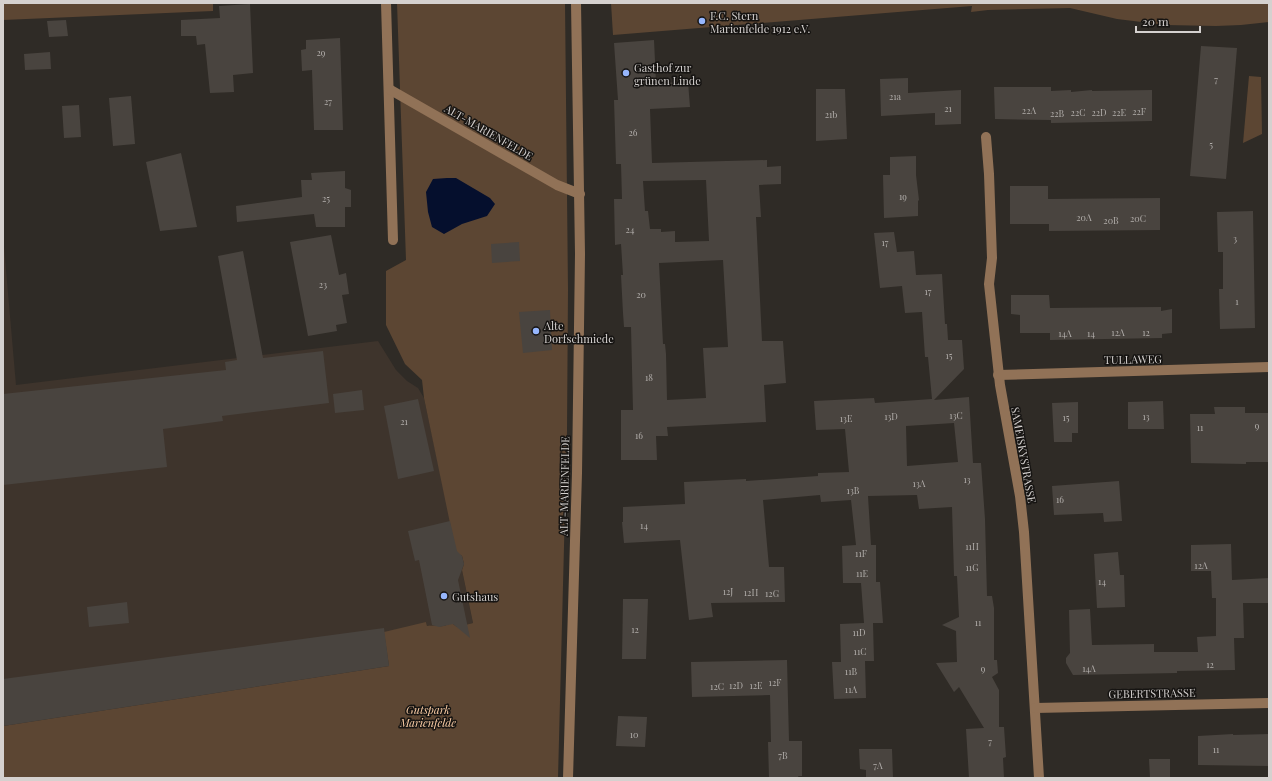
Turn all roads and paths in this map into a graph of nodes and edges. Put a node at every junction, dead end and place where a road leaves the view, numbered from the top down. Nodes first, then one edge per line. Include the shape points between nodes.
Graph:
1 (386, 3) edge
2 (576, 3) edge
3 (389, 90) junction
4 (986, 137) dead end
5 (580, 194) junction
6 (393, 240) dead end
7 (1269, 367) edge
8 (998, 375) junction
9 (1269, 703) edge
10 (1035, 708) junction
11 (568, 778) edge
12 (1039, 778) edge

1 - 3 street
2 - 5 street, ALT-MARIENFELDE
3 - 5 street, ALT-MARIENFELDE via 557,184
3 - 6 street
4 - 8 street, SAMEISKYSTRASSE via 992,258 989,284
5 - 11 street, ALT-MARIENFELDE via 577,473
7 - 8 street, TULLAWEG
8 - 10 street, SAMEISKYSTRASSE via 1020,496
9 - 10 street, GEBERTSTRASSE
10 - 12 street, SAMEISKYSTRASSE

